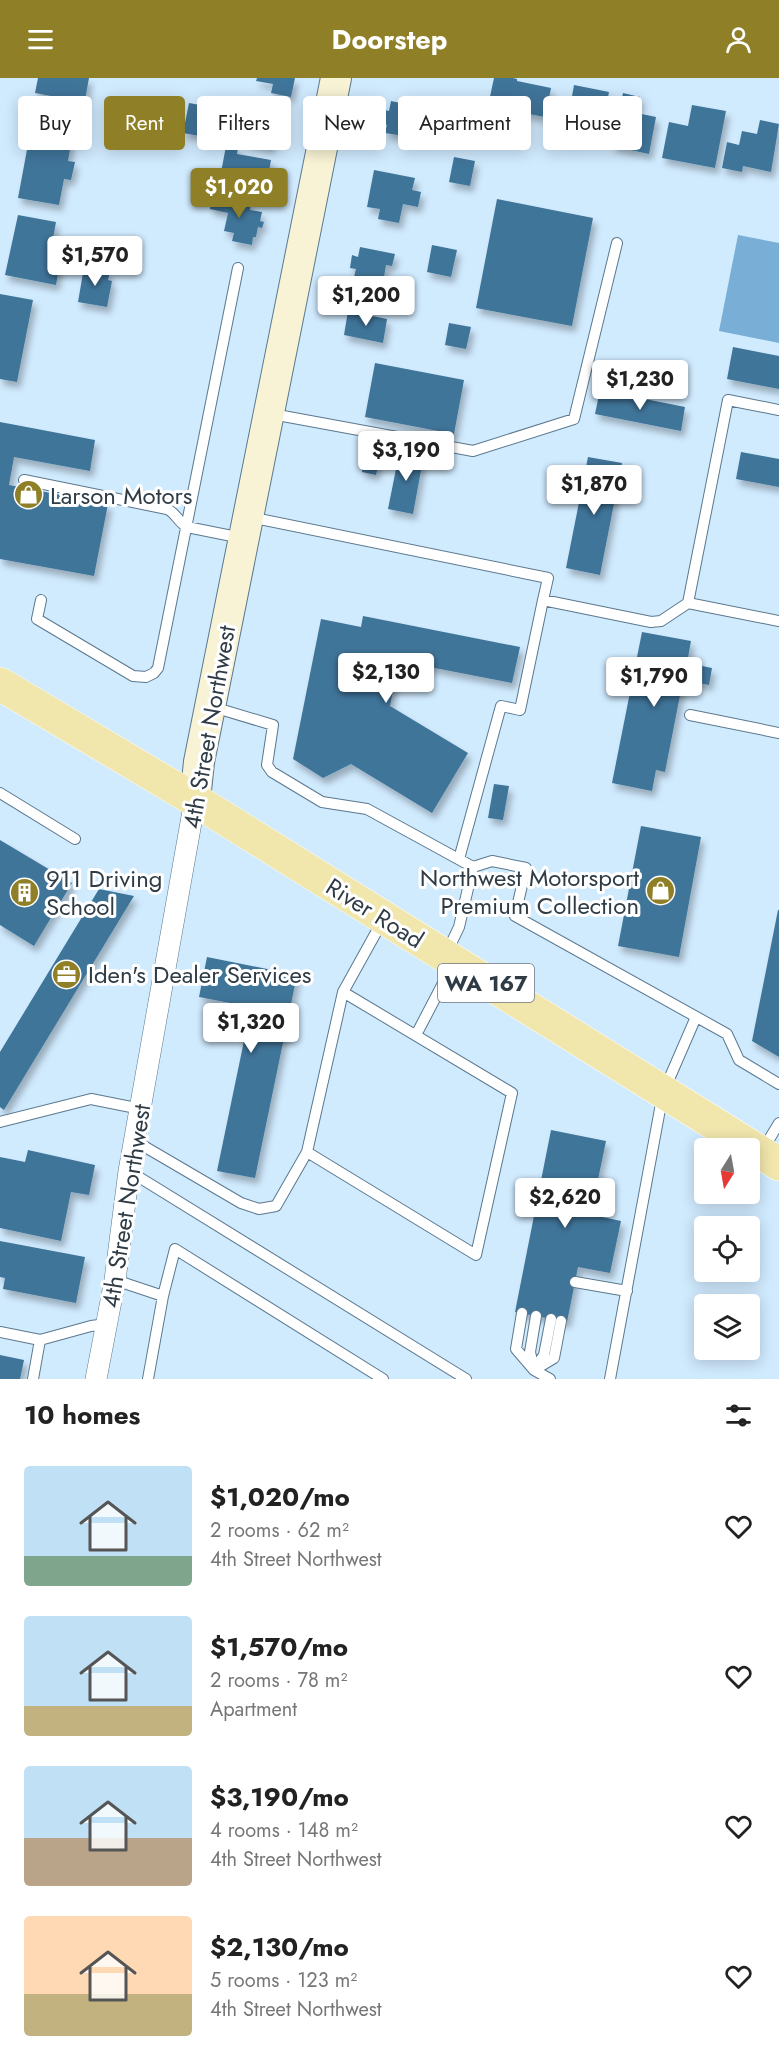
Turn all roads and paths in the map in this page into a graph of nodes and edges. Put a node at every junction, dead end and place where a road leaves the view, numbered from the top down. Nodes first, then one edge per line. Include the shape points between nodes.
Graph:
1 (336, 78) edge
2 (617, 243) dead end
3 (238, 268) dead end
4 (779, 410) edge
5 (269, 413) junction
6 (24, 480) dead end
7 (187, 527) junction
8 (246, 528) junction
9 (41, 600) dead end
10 (543, 600) junction
11 (688, 603) junction
12 (779, 621) edge
13 (0, 684) edge
14 (211, 706) junction
15 (690, 715) dead end
16 (779, 733) edge
17 (0, 794) edge
18 (195, 800) junction
19 (75, 839) dead end
20 (459, 859) junction
21 (473, 867) junction
22 (384, 919) junction
23 (449, 960) junction
24 (344, 992) junction
25 (696, 1017) junction
26 (416, 1035) junction
27 (779, 1084) edge
28 (663, 1093) junction
29 (141, 1109) junction
30 (0, 1122) edge
31 (779, 1123) edge
32 (135, 1141) junction
33 (307, 1152) junction
34 (770, 1158) edge
35 (129, 1171) junction
36 (115, 1280) junction
37 (575, 1281) dead end
38 (627, 1291) junction
39 (163, 1296) junction
40 (522, 1313) dead end
41 (536, 1316) dead end
42 (556, 1320) dead end
43 (107, 1324) junction
44 (0, 1332) edge
45 (40, 1340) junction
46 (534, 1370) junction
47 (33, 1379) edge
48 (96, 1379) edge
49 (148, 1379) edge
50 (383, 1379) edge
51 (466, 1379) edge
52 (550, 1379) edge
53 (610, 1379) edge

1 - 5 main road, 4th Street Northwest
2 - 5 lane via 574,419 473,451
3 - 7 lane
4 - 11 lane via 728,400
5 - 8 main road, 4th Street Northwest
6 - 7 lane via 167,508
7 - 8 lane
7 - 9 lane via 162,656 151,676 129,674 37,619
8 - 10 lane via 548,578
8 - 14 main road, 4th Street Northwest
10 - 11 lane via 651,622 661,621
10 - 20 lane via 520,711 501,706
11 - 12 lane
13 - 18 main road, River Road / WA 167
14 - 18 main road, 4th Street Northwest
14 - 20 lane via 273,725 267,765 272,772 322,802 367,809
15 - 16 lane
17 - 19 lane
18 - 22 main road, River Road / WA 167
18 - 29 street, 4th Street Northwest
20 - 21 lane
21 - 23 lane
21 - 25 lane via 492,861 526,868 515,916
22 - 23 main road, River Road / WA 167
22 - 24 lane
23 - 26 lane
23 - 28 main road, River Road / WA 167
24 - 26 lane
24 - 33 lane
25 - 27 lane via 727,1034 739,1060
25 - 28 lane
26 - 33 lane via 512,1093 476,1255
28 - 34 main road, River Road / WA 167
28 - 38 lane
29 - 30 lane via 91,1099
29 - 32 street, 4th Street Northwest
31 - 34 lane
32 - 33 lane via 241,1203 259,1209 276,1206
32 - 35 street, 4th Street Northwest
35 - 36 street, 4th Street Northwest
35 - 51 lane
36 - 39 lane
36 - 43 street, 4th Street Northwest
37 - 38 lane
38 - 53 lane
39 - 49 lane
39 - 50 lane via 174,1249
40 - 46 lane via 516,1349
41 - 46 lane via 530,1352
42 - 46 lane via 544,1355
43 - 45 lane
43 - 48 street, 4th Street Northwest
44 - 45 lane
45 - 47 lane
46 - 52 lane

